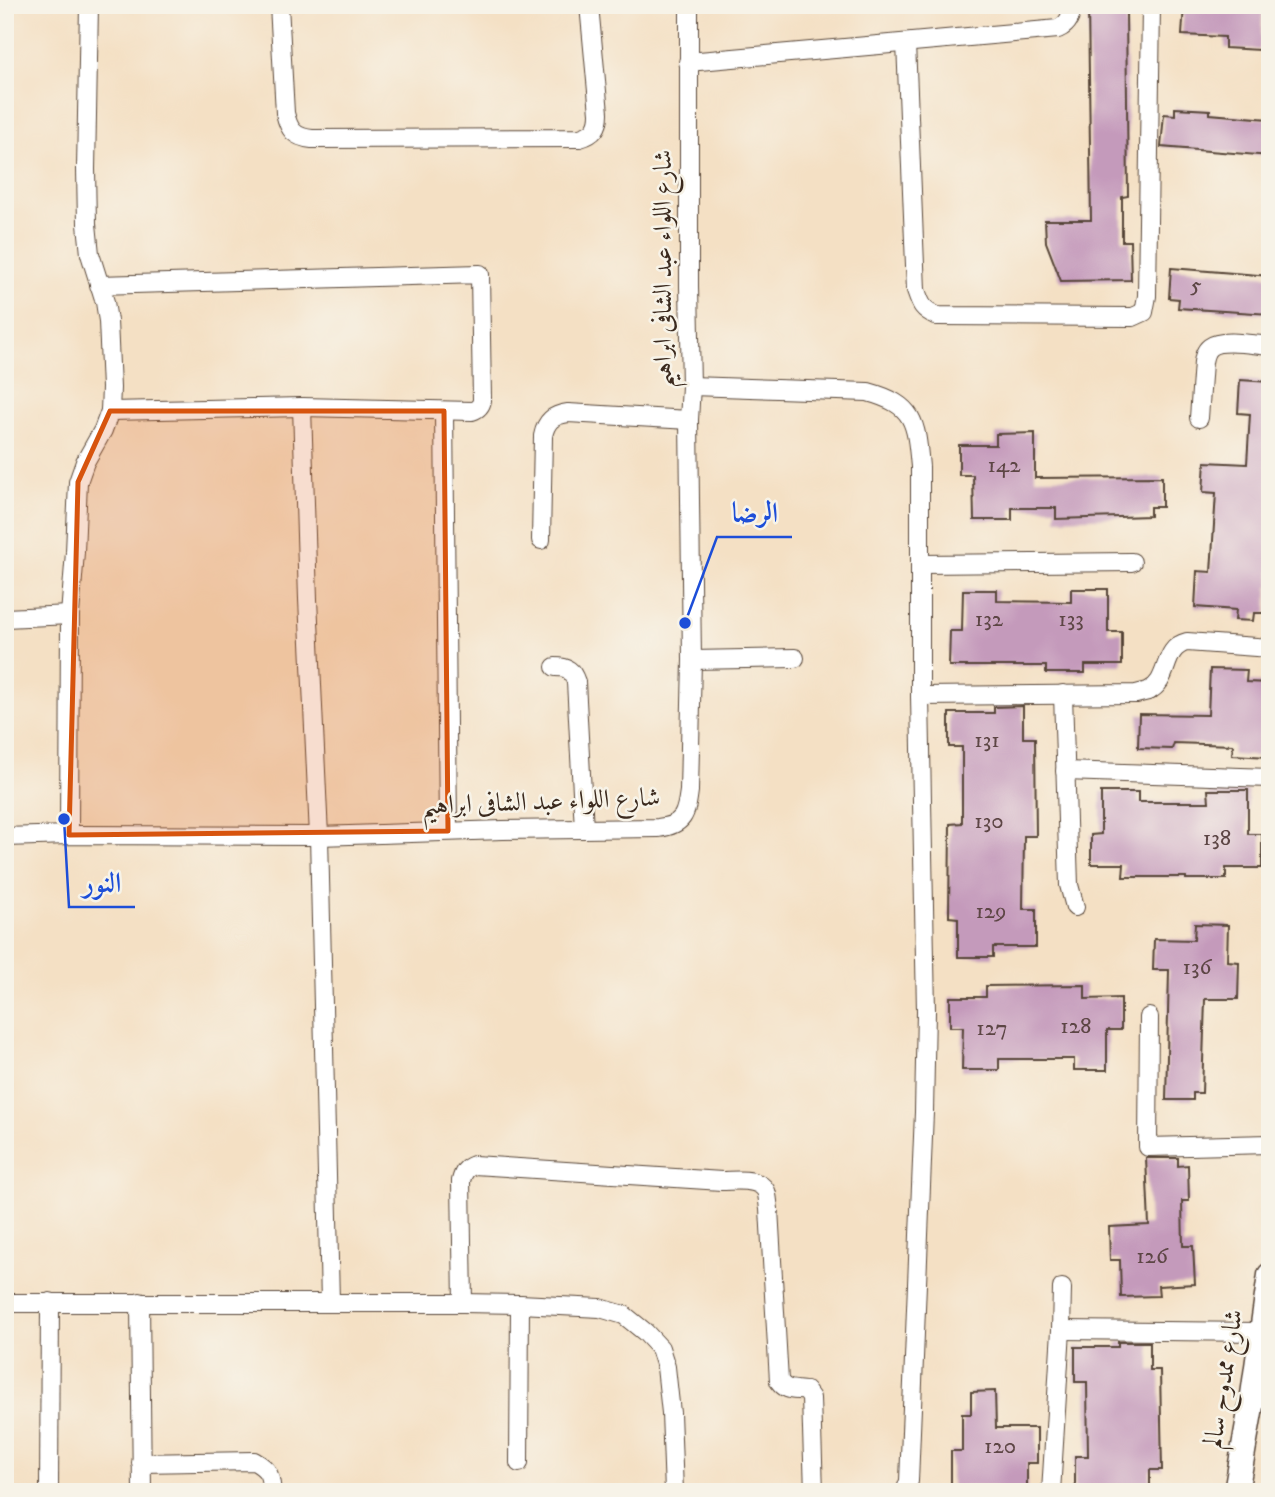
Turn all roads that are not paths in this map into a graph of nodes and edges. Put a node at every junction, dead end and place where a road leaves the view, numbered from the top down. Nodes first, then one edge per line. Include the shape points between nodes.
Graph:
1 (89, 5) edge
2 (279, 5) edge
3 (589, 5) edge
4 (689, 5) edge
5 (1072, 5) edge
6 (1151, 5) edge
7 (906, 43) junction
8 (688, 62) junction
9 (99, 285) junction
10 (1270, 346) edge
11 (691, 386) junction
12 (302, 407) junction
13 (110, 411) junction
14 (444, 411) junction
15 (1199, 418) dead end
16 (689, 420) junction
17 (541, 540) dead end
18 (1132, 562) dead end
19 (920, 564) junction
20 (70, 615) junction
21 (5, 618) edge
22 (1270, 648) edge
23 (794, 658) dead end
24 (692, 660) junction
25 (555, 667) dead end
26 (1063, 694) junction
27 (920, 696) junction
28 (1065, 771) junction
29 (1270, 778) edge
30 (584, 830) junction
31 (448, 831) junction
32 (69, 835) junction
33 (320, 836) junction
34 (5, 837) edge
35 (1075, 906) dead end
36 (1149, 1017) dead end
37 (1270, 1144) edge
38 (1270, 1275) edge
39 (1062, 1288) dead end
40 (50, 1302) junction
41 (141, 1302) junction
42 (330, 1302) junction
43 (5, 1303) edge
44 (463, 1303) junction
45 (520, 1304) junction
46 (1061, 1329) junction
47 (1262, 1332) junction
48 (1261, 1396) edge
49 (141, 1463) junction
50 (519, 1463) dead end
51 (49, 1492) edge
52 (142, 1492) edge
53 (272, 1492) edge
54 (674, 1492) edge
55 (814, 1492) edge
56 (905, 1492) edge
57 (1051, 1492) edge
58 (1236, 1492) edge

1 - 9 street via 87,224
2 - 3 street via 288,125 302,138 339,139 589,136 599,122 599,113
4 - 8 street, شارع اللواء عبد الشافى ابراهيم
5 - 7 street via 1070,19 1058,29
6 - 7 street via 1147,296 1144,312 1133,317 937,316 921,304 916,290
7 - 8 street
8 - 11 street, شارع اللواء عبد الشافى ابراهيم
9 - 13 street via 108,321
9 - 14 street via 480,274 481,404 472,411
10 - 15 street via 1217,343 1209,347 1203,362
11 - 16 street, شارع اللواء عبد الشافى ابراهيم
11 - 19 street via 867,392 888,398 907,411 916,430 920,467
12 - 13 street
12 - 14 street
12 - 33 street
13 - 20 street via 78,482
14 - 31 street
16 - 17 street via 568,413 552,418 543,436
16 - 24 street, شارع اللواء عبد الشافى ابراهيم
18 - 19 street
19 - 27 street
20 - 21 street
20 - 32 street
22 - 26 street via 1187,642 1174,648 1161,679 1149,691
23 - 24 street
24 - 30 street, شارع اللواء عبد الشافى ابراهيم via 689,791 682,818 670,827
25 - 30 street via 571,671 576,682
26 - 27 street
26 - 28 street
27 - 56 street via 926,1011
28 - 29 street
28 - 35 street via 1069,885
30 - 31 street, شارع اللواء عبد الشافى ابراهيم
31 - 33 street, شارع اللواء عبد الشافى ابراهيم
32 - 33 street, شارع اللواء عبد الشافى ابراهيم
32 - 34 street, شارع اللواء عبد الشافى ابراهيم
33 - 42 street
36 - 37 street via 1148,1147
38 - 47 main road, شارع ممدوح سالم
39 - 46 street
40 - 41 street
40 - 43 street
40 - 51 street
41 - 42 street
41 - 49 street
42 - 44 street
44 - 45 street
44 - 55 street via 461,1181 468,1167 761,1185 769,1209 779,1381 790,1390 806,1391 811,1398
45 - 50 street
45 - 54 street via 600,1308 624,1315 660,1348 671,1413
46 - 47 street
46 - 57 street
47 - 48 main road, شارع ممدوح سالم
48 - 58 main road, شارع ممدوح سالم
49 - 52 street
49 - 53 street via 254,1461 271,1476

